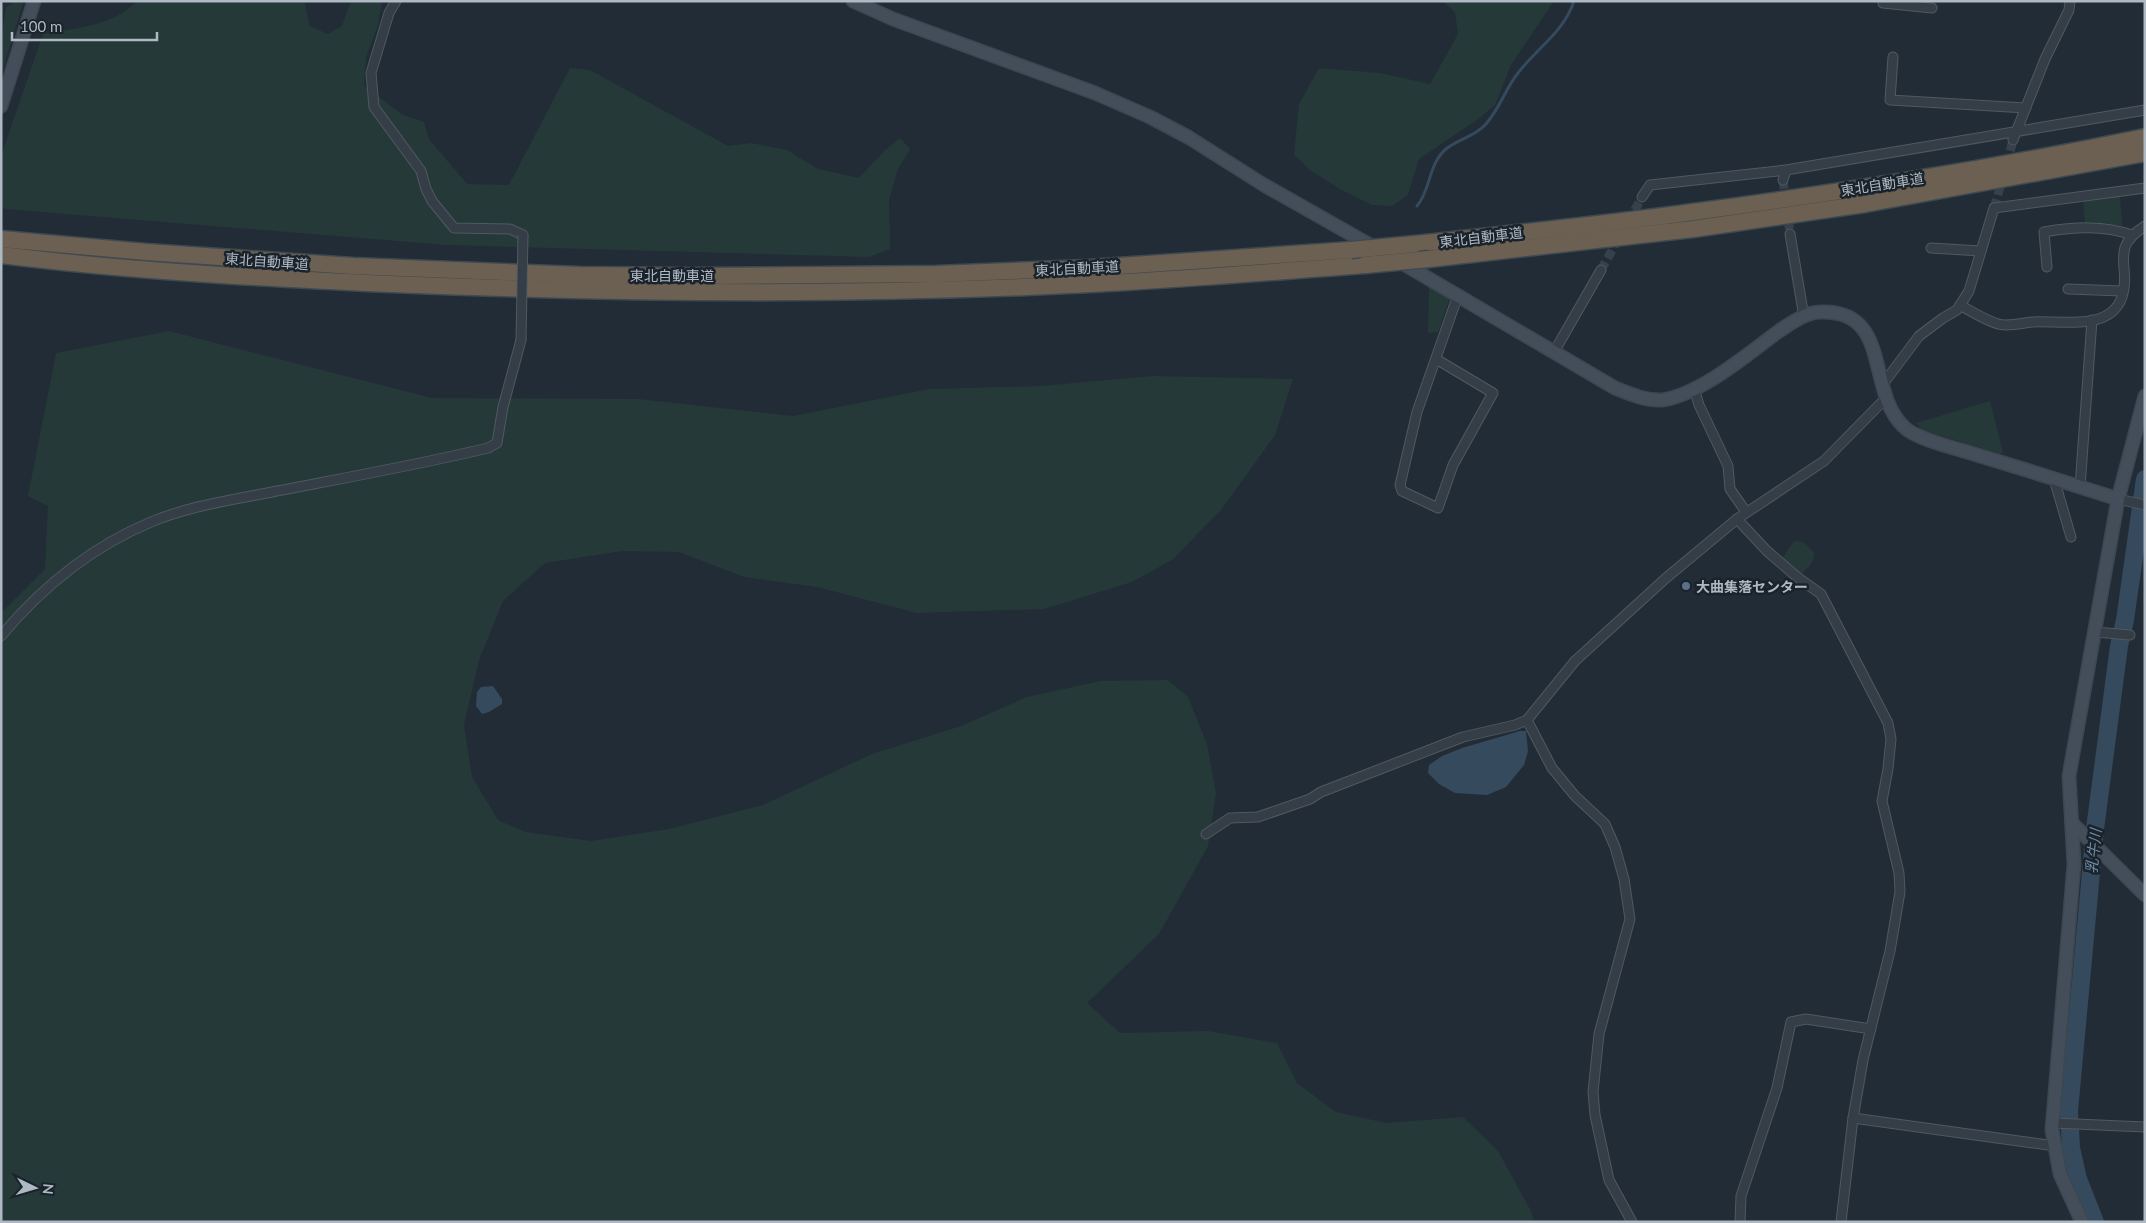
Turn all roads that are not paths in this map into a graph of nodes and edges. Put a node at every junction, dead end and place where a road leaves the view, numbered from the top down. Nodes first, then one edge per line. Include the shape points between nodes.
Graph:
1 (34, 1) edge
2 (396, 1) edge
3 (853, 1) edge
4 (1883, 1) edge
5 (2070, 1) edge
6 (1932, 8) dead end
7 (1893, 57) dead end
8 (1, 106) edge
9 (2026, 108) junction
10 (2145, 110) edge
11 (2017, 130) junction
12 (2145, 137) edge
13 (2014, 140) tunnel mouth
14 (2145, 153) edge
15 (1786, 170) junction
16 (1783, 180) tunnel mouth
17 (2145, 188) edge
18 (1642, 197) tunnel mouth
19 (2145, 226) edge
20 (1790, 234) tunnel mouth
21 (2132, 235) junction
22 (1, 239) edge
23 (1931, 248) dead end
24 (1981, 251) junction
25 (1, 255) edge
26 (2047, 267) dead end
27 (1601, 270) tunnel mouth
28 (2068, 289) dead end
29 (2122, 290) junction
30 (1458, 295) junction
31 (1960, 305) junction
32 (1804, 317) junction
33 (2092, 320) junction
34 (1554, 352) junction
35 (1436, 359) junction
36 (1883, 384) junction
37 (1694, 388) junction
38 (2145, 396) edge
39 (1886, 398) junction
40 (2054, 479) junction
41 (2080, 487) junction
42 (2123, 500) junction
43 (2145, 505) edge
44 (1746, 512) junction
45 (1737, 519) junction
46 (2071, 537) dead end
47 (2101, 632) junction
48 (2130, 635) dead end
49 (1, 636) edge
50 (1526, 720) junction
51 (2072, 823) junction
52 (1206, 834) dead end
53 (2145, 895) edge
54 (1871, 1029) junction
55 (1853, 1118) junction
56 (2053, 1123) junction
57 (2145, 1127) edge
58 (2055, 1146) junction
59 (1632, 1222) edge
60 (1740, 1222) edge
61 (1841, 1222) edge
62 (2082, 1222) edge

1 - 8 street
2 - 49 street, bridge via 389,13 371,73 374,106 421,171 432,201 454,228 510,229 523,236 520,340 497,443 488,448 184,511 151,522 105,546 66,572 45,588
3 - 30 street via 1150,117
4 - 6 street
5 - 9 street
7 - 9 street via 1890,100
9 - 11 street
10 - 11 street
11 - 13 street
11 - 15 street
12 - 22 highway, 東北自動車道, bridge via 1862,188 1692,212 1351,250 984,272 680,276 561,274 353,266
14 - 25 highway, 東北自動車道, bridge via 1865,204 1693,228 1430,259 1089,284 937,290 690,292 511,288 352,282
15 - 16 street
15 - 18 street via 1650,185
17 - 24 street via 1994,208
19 - 21 street
20 - 32 street
21 - 26 street via 2095,227 2044,232
21 - 29 street via 2124,247
23 - 24 street
24 - 31 street via 1969,291
27 - 34 street
28 - 29 street
29 - 33 street via 2116,307 2104,317
30 - 34 street
30 - 35 street
31 - 33 street via 2000,325
31 - 36 street via 1919,336
32 - 36 street via 1818,312 1843,314 1856,320 1866,331
32 - 37 street
33 - 41 street
34 - 37 street via 1615,388 1640,398 1662,400
35 - 35 street via 1417,412 1400,485 1402,491 1438,508 1453,465 1492,393
36 - 39 street
37 - 44 street via 1728,466 1730,489
38 - 42 street
39 - 40 street via 1903,427 1915,434
39 - 44 street via 1824,461
40 - 41 street
40 - 46 street
41 - 42 street
42 - 43 street
42 - 47 street
44 - 45 street
45 - 50 street via 1575,661
45 - 54 street via 1767,551 1821,594 1888,723 1891,740 1882,801 1899,873 1900,892
47 - 48 street
47 - 51 street via 2070,776
50 - 52 street via 1463,737 1258,817 1230,818
50 - 59 street via 1552,768 1575,796 1605,824 1624,879 1630,919 1599,1034 1593,1092 1610,1180
51 - 53 street
51 - 56 street via 2074,864
54 - 55 street
54 - 60 street via 1806,1019 1791,1022 1777,1088 1740,1196
55 - 58 street
55 - 61 street
56 - 57 street
56 - 58 street
58 - 62 street via 2060,1174

